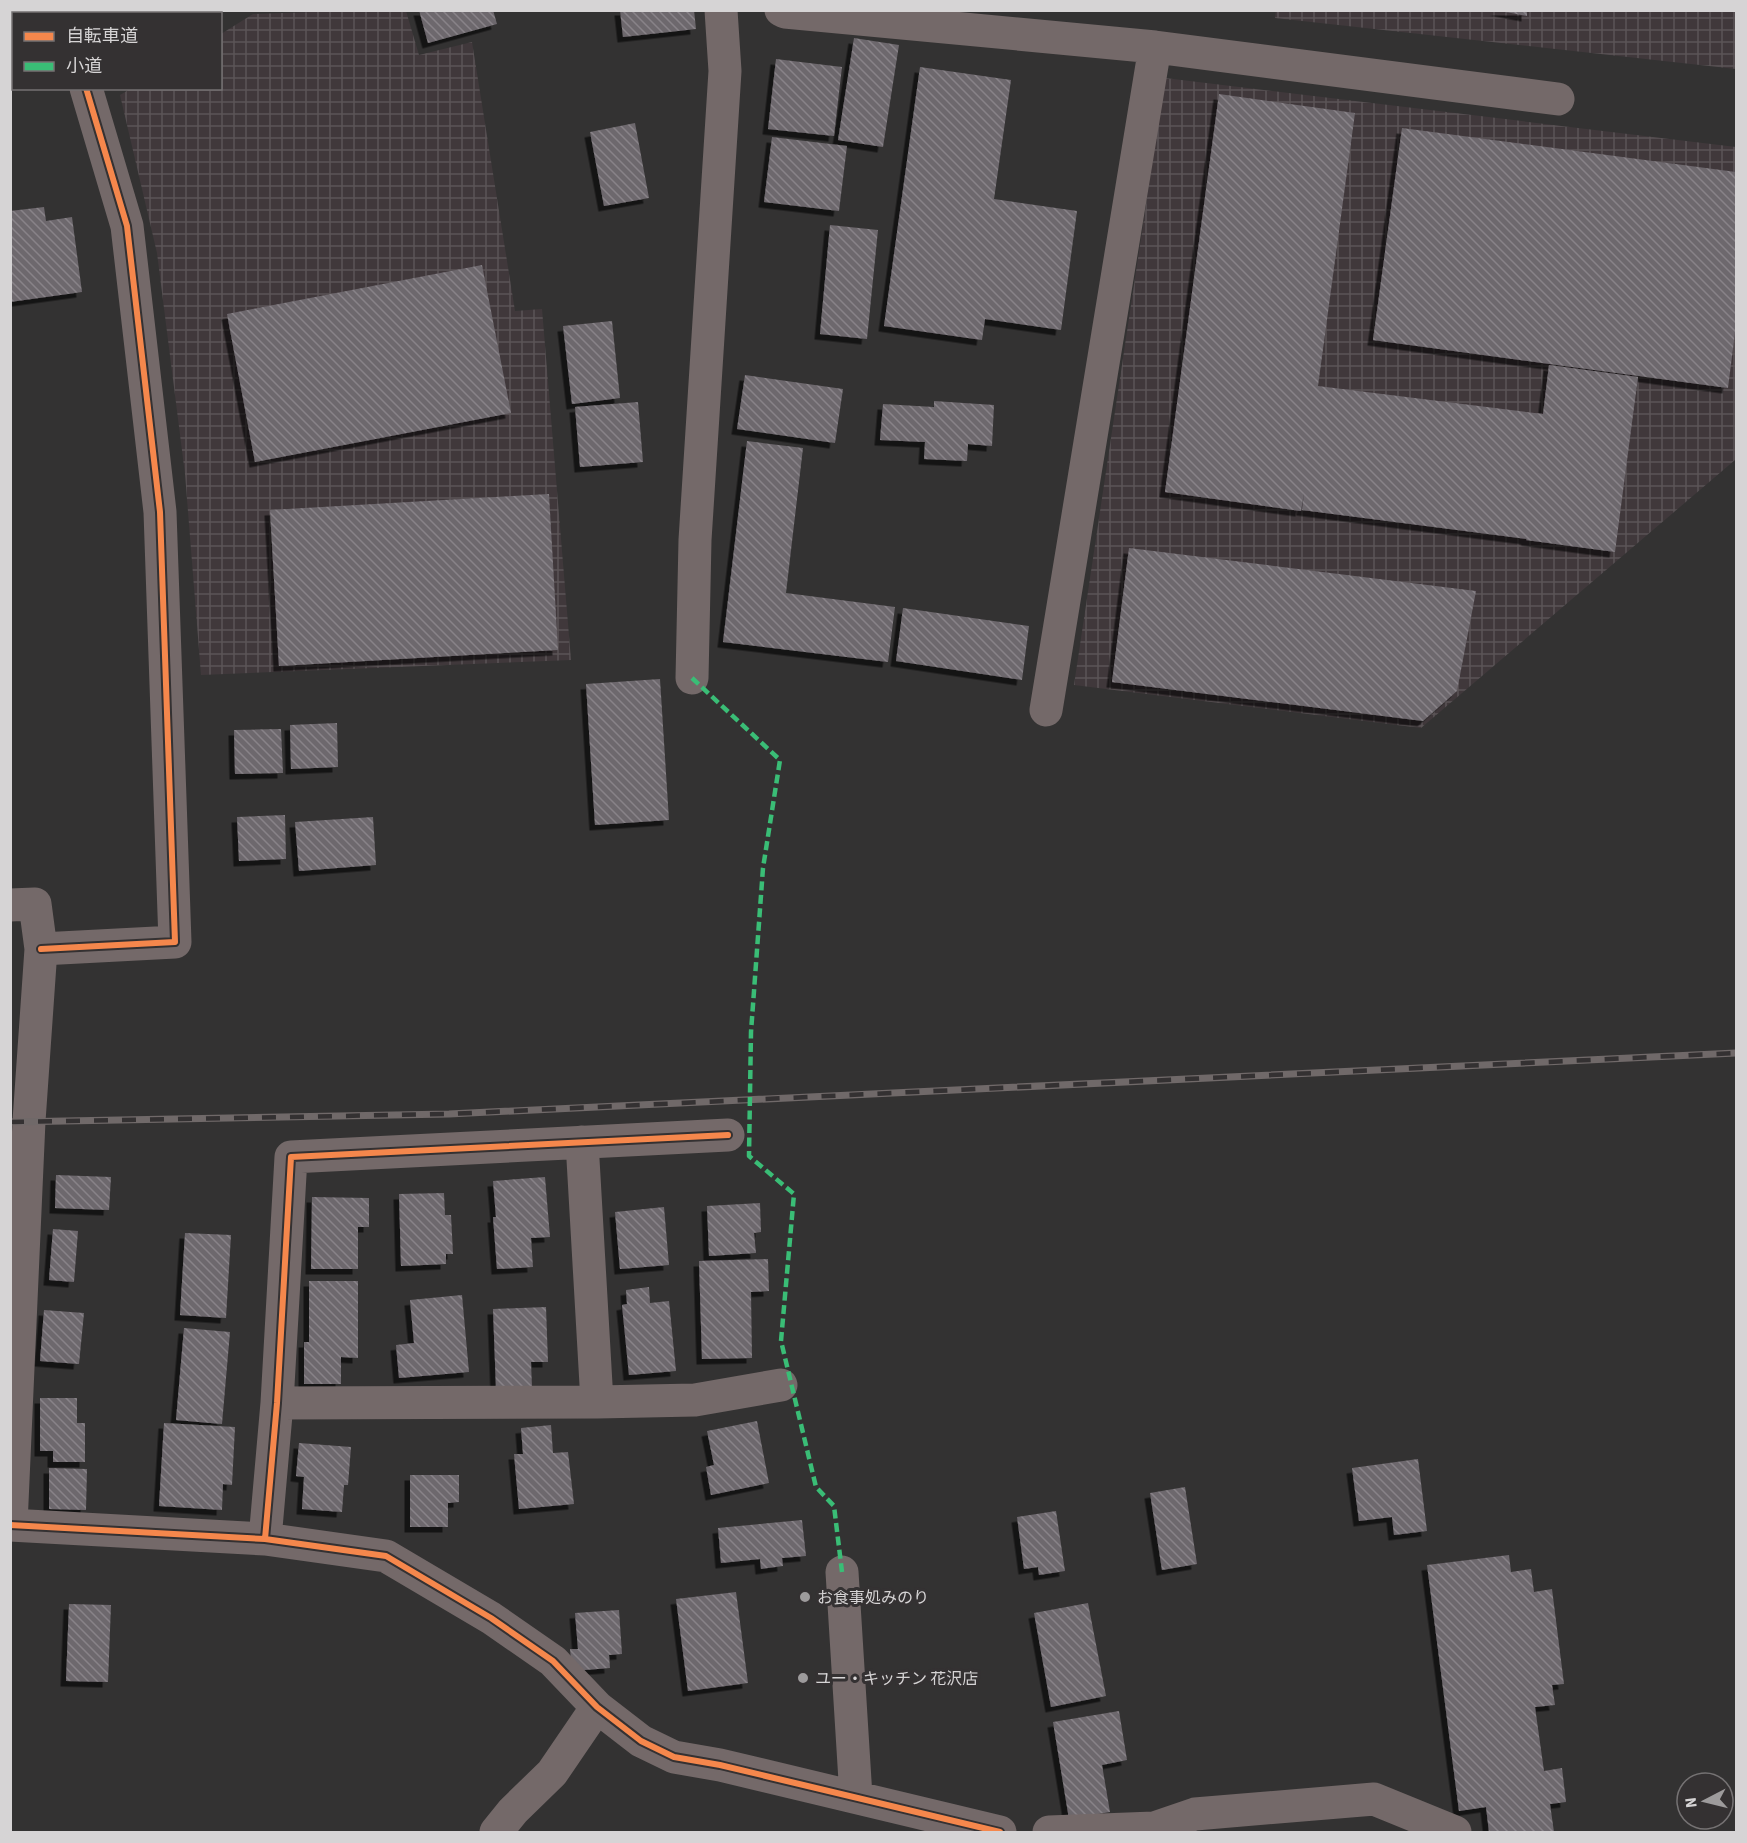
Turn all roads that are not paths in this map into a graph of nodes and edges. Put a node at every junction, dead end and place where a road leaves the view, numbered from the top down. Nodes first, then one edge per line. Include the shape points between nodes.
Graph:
1 (721, 10) edge
2 (781, 10) edge
3 (1155, 47) junction
4 (87, 90) edge
5 (1558, 99) dead end
6 (692, 678) dead end
7 (1046, 710) dead end
8 (10, 905) edge
9 (41, 949) junction
10 (728, 1135) dead end
11 (582, 1142) junction
12 (781, 1385) dead end
13 (597, 1402) junction
14 (277, 1403) junction
15 (11, 1525) edge
16 (265, 1539) junction
17 (842, 1572) dead end
18 (597, 1707) junction
19 (856, 1797) junction
20 (496, 1833) edge
21 (1000, 1833) edge
22 (1049, 1833) edge
23 (1455, 1833) edge

1 - 6 street via 725,71 695,540
2 - 3 street
3 - 5 street
3 - 7 street
4 - 9 street via 127,226 160,512 174,942
8 - 9 street via 35,904
9 - 15 street via 28,1121
10 - 11 street
11 - 13 street
11 - 14 street via 291,1156
12 - 13 street via 695,1400
13 - 14 street
14 - 16 street
15 - 16 street
16 - 18 street via 386,1556 491,1618 553,1661
17 - 19 street
18 - 19 street via 641,1742 674,1757
18 - 20 street via 552,1773
19 - 21 street
22 - 23 street via 1154,1828 1195,1814 1374,1799

